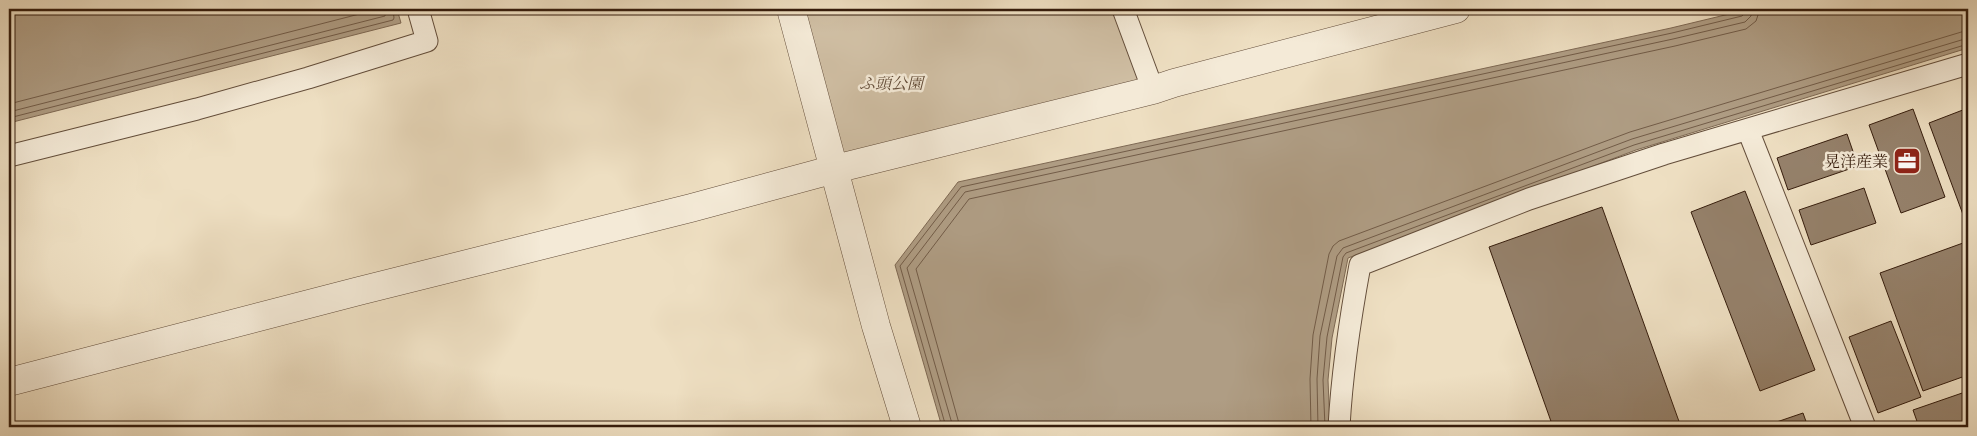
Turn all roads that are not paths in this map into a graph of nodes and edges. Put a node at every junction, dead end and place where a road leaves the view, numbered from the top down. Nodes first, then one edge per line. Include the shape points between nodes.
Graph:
1 (418, 9) edge
2 (791, 9) edge
3 (1123, 9) edge
4 (1456, 9) edge
5 (1968, 64) edge
6 (1153, 90) junction
7 (1748, 130) junction
8 (9, 156) edge
9 (835, 169) junction
10 (9, 382) edge
11 (907, 427) edge
12 (1339, 427) edge
13 (1865, 427) edge

1 - 8 street via 428,40 308,78
2 - 9 street
3 - 6 street
4 - 6 street
5 - 7 street
6 - 9 street
7 - 12 street via 1529,199 1360,266 1352,305
7 - 13 street
9 - 10 street
9 - 11 street via 876,326

